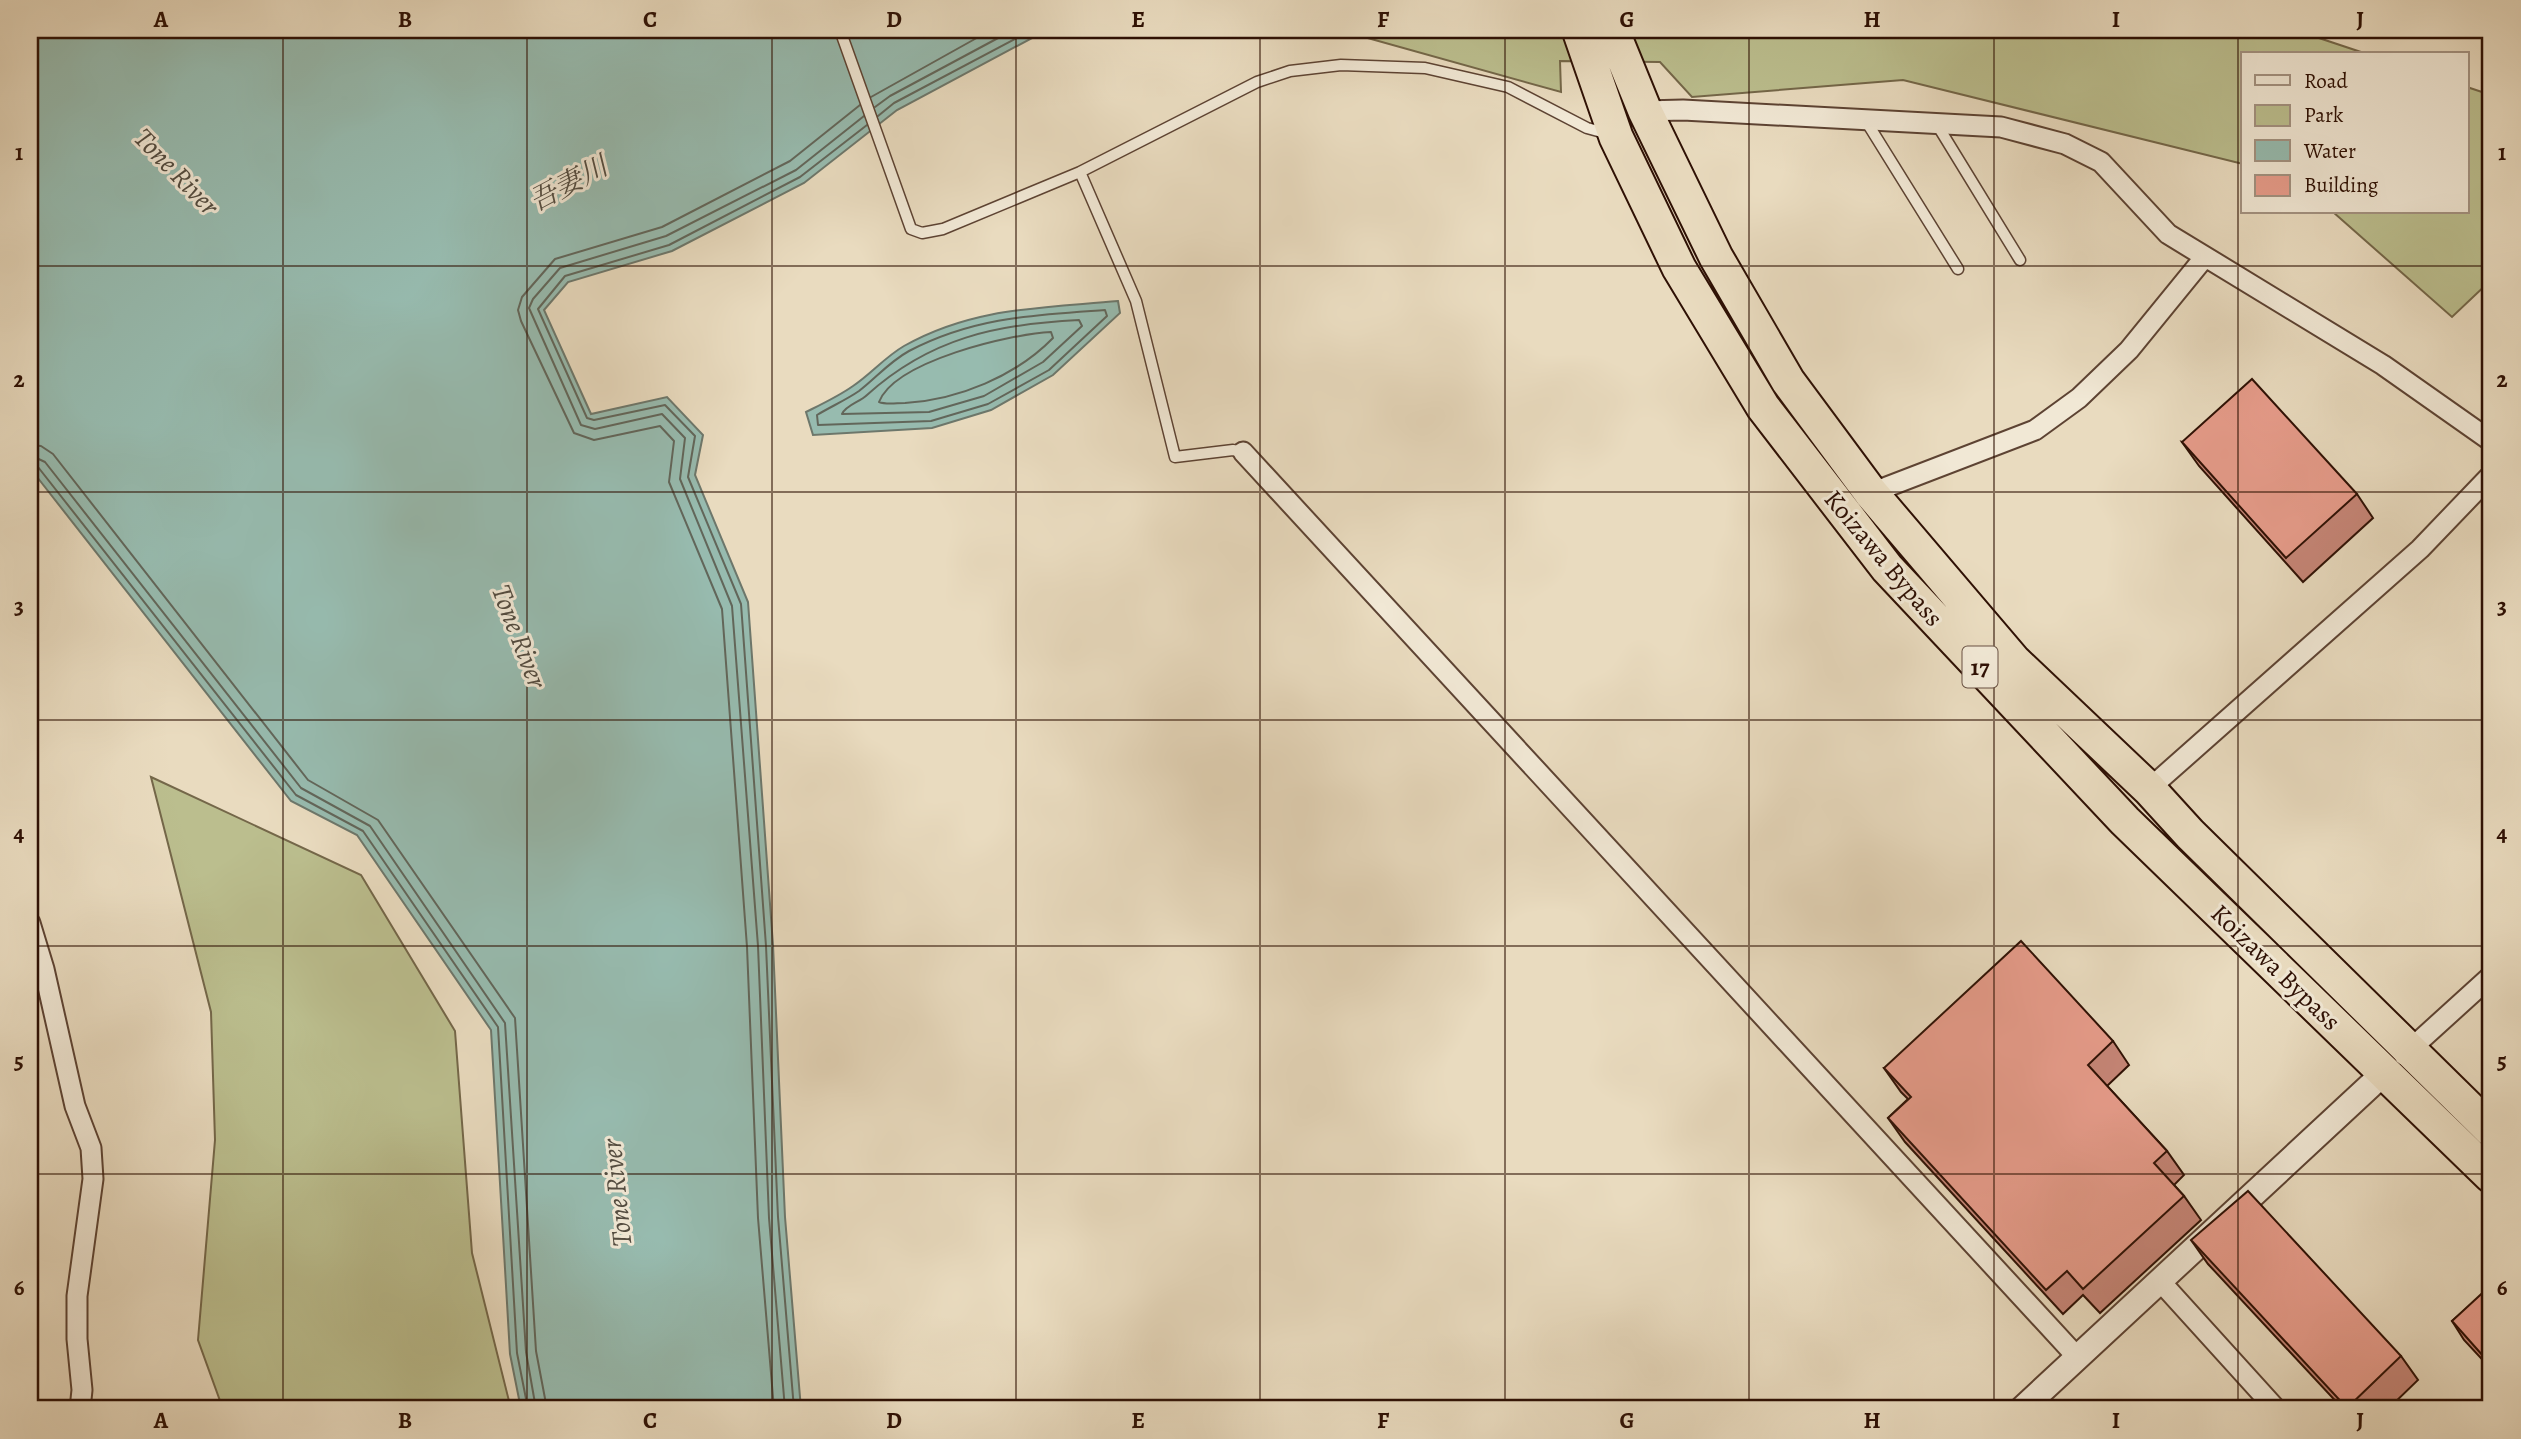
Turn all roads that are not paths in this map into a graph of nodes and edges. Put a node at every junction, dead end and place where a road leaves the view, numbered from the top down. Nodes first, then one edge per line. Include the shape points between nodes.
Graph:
1 (840, 30) edge
2 (1578, 30) edge
3 (1612, 30) edge
4 (1646, 111) junction
5 (1866, 119) junction
6 (1936, 123) junction
7 (1616, 137) junction
8 (1080, 172) junction
9 (2204, 258) junction
10 (2020, 260) dead end
11 (1958, 269) dead end
12 (2491, 441) edge
13 (1243, 452) joint
14 (2491, 475) edge
15 (1871, 493) junction
16 (2149, 789) junction
17 (30, 923) edge
18 (2491, 976) edge
19 (2397, 1061) junction
20 (2491, 1130) edge
21 (2491, 1176) edge
22 (2160, 1281) junction
23 (2078, 1358) junction
24 (79, 1409) edge
25 (2022, 1409) edge
26 (2277, 1409) edge

1 - 8 lane via 911,229 922,233 943,229
2 - 7 highway, Koizawa Bypass / 17
3 - 4 highway, Koizawa Bypass / 17
4 - 5 street
4 - 15 highway, Koizawa Bypass / 17 via 1716,257 1788,381
5 - 6 street
5 - 11 lane
6 - 9 street via 2001,127 2065,144 2101,162 2168,234
6 - 10 lane
7 - 8 lane via 1587,128 1508,87 1425,68 1342,65 1290,71 1257,82
7 - 19 highway, Koizawa Bypass / 17 via 1679,268 1763,408 1887,568 2125,821
8 - 13 lane via 1136,301 1175,457
9 - 12 street via 2383,365
9 - 15 street via 2129,350 2079,398 2035,430
13 - 23 street
14 - 16 street via 2420,549
15 - 16 highway, Koizawa Bypass / 17 via 2014,660
16 - 19 highway, Koizawa Bypass / 17
17 - 24 street via 75,1106 91,1148 93,1178 77,1296
18 - 19 street
19 - 20 highway, Koizawa Bypass / 17
19 - 21 highway, Koizawa Bypass / 17
19 - 22 street
22 - 23 street
22 - 26 street
23 - 25 street

